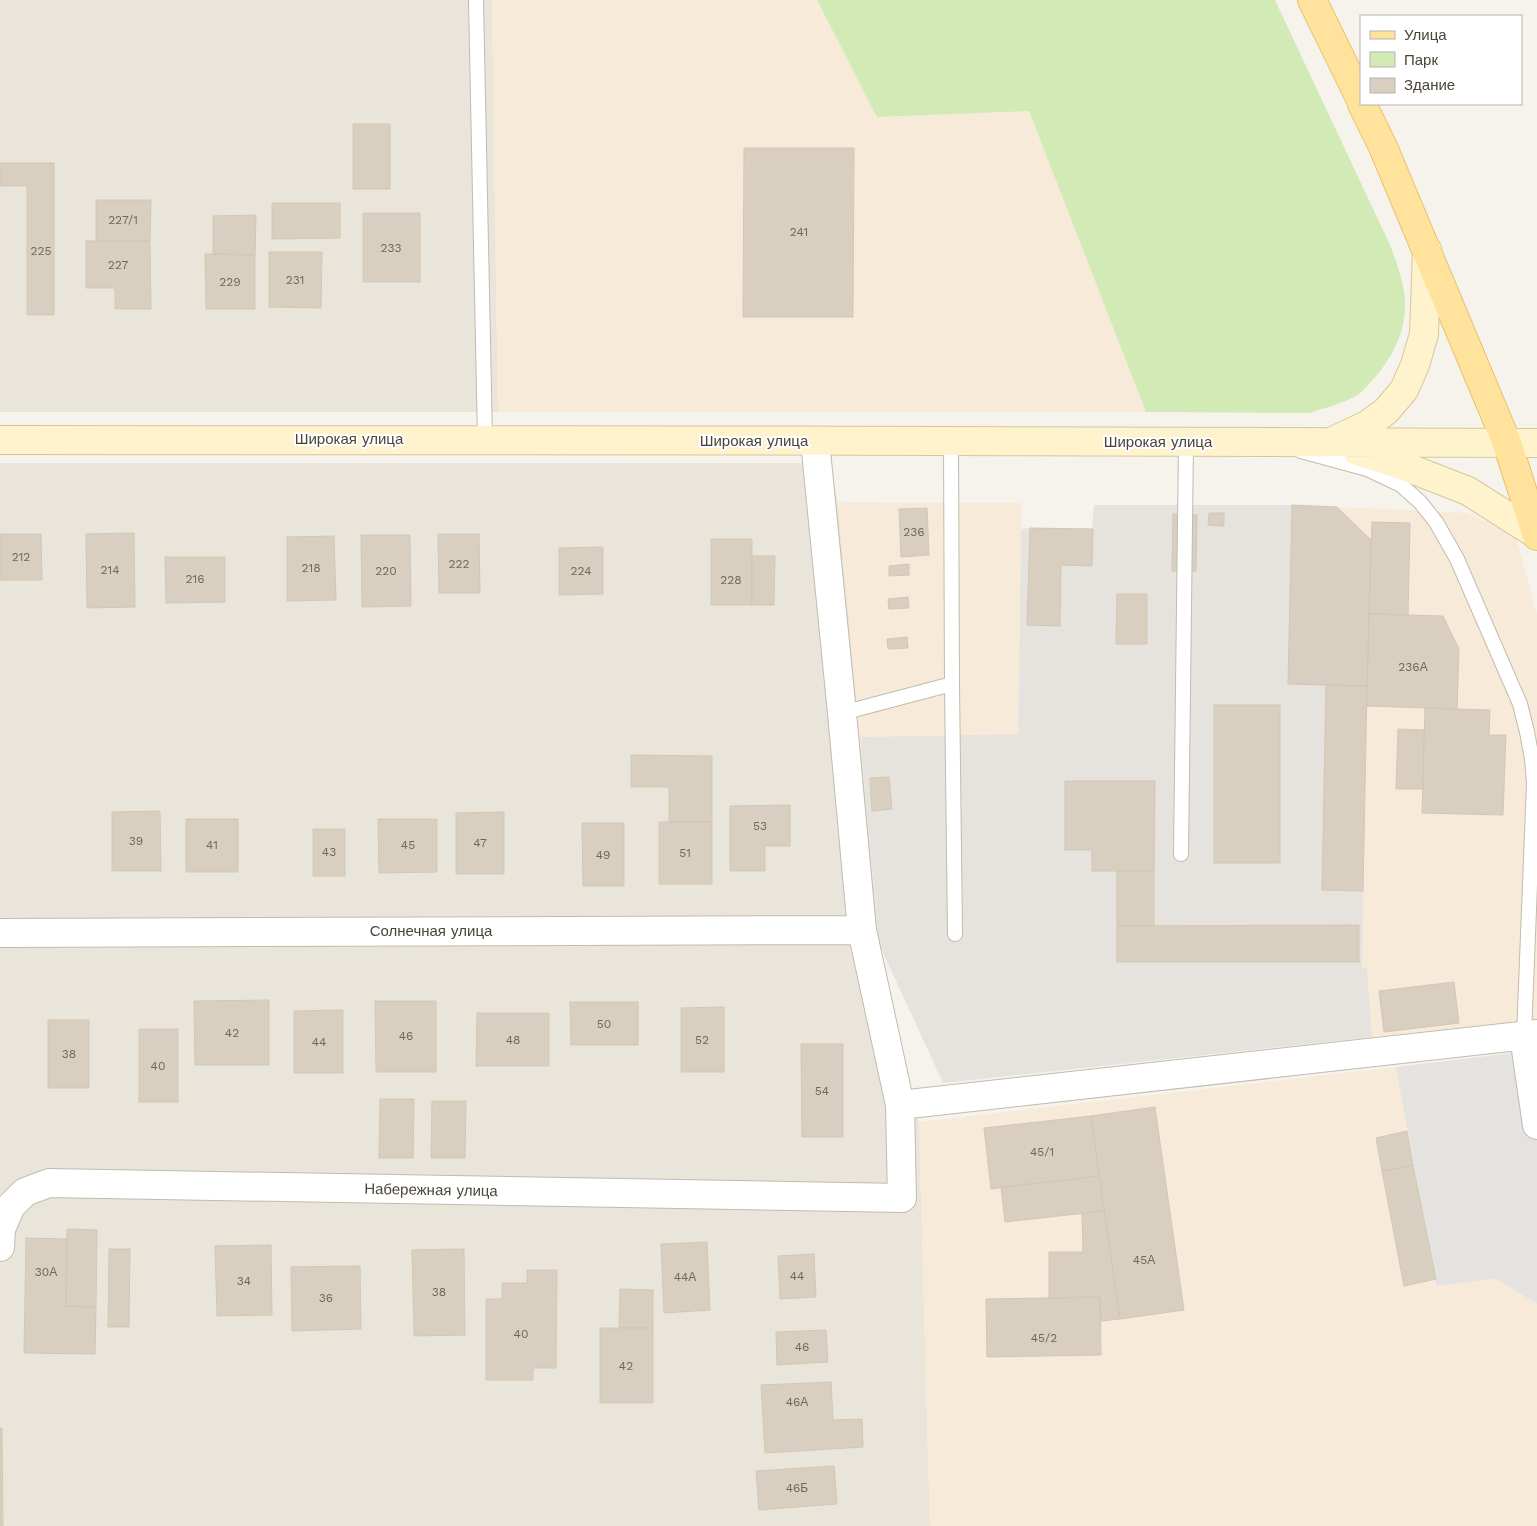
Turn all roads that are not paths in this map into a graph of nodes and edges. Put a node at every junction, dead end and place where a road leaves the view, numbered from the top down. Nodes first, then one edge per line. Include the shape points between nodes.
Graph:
1 (476, 0) edge
2 (1312, 0) edge
3 (1360, 98) edge
4 (1363, 105) edge
5 (1427, 250) junction
6 (485, 439) junction
7 (0, 440) edge
8 (815, 441) junction
9 (951, 441) junction
10 (1186, 442) junction
11 (1270, 442) junction
12 (1329, 443) junction
13 (1507, 443) junction
14 (1537, 443) edge
15 (1537, 535) edge
16 (952, 684) junction
17 (842, 712) junction
18 (1181, 854) dead end
19 (862, 930) junction
20 (0, 933) edge
21 (955, 934) dead end
22 (1530, 1035) edge
23 (900, 1105) junction
24 (1537, 1125) edge
25 (0, 1247) edge

1 - 6 lane
2 - 3 main road
4 - 5 main road
5 - 12 street via 1424,334 1404,390 1386,411
5 - 13 main road
6 - 7 street, Широкая улица
6 - 8 street, Широкая улица
8 - 9 street, Широкая улица
8 - 17 street
9 - 10 street, Широкая улица
9 - 16 lane
10 - 11 street, Широкая улица
10 - 18 lane
11 - 12 street, Широкая улица
11 - 22 lane via 1367,469 1401,485 1420,502 1457,558 1507,672 1528,732 1534,783
12 - 13 street, Широкая улица
12 - 15 street via 1404,466 1468,491
13 - 14 street, Широкая улица
13 - 15 main road
16 - 17 lane
16 - 21 lane
17 - 19 street
19 - 20 street, Солнечная улица
19 - 23 street
22 - 23 street
22 - 24 street
23 - 25 street, Набережная улица via 902,1198 48,1183 25,1192 12,1206 1,1229

